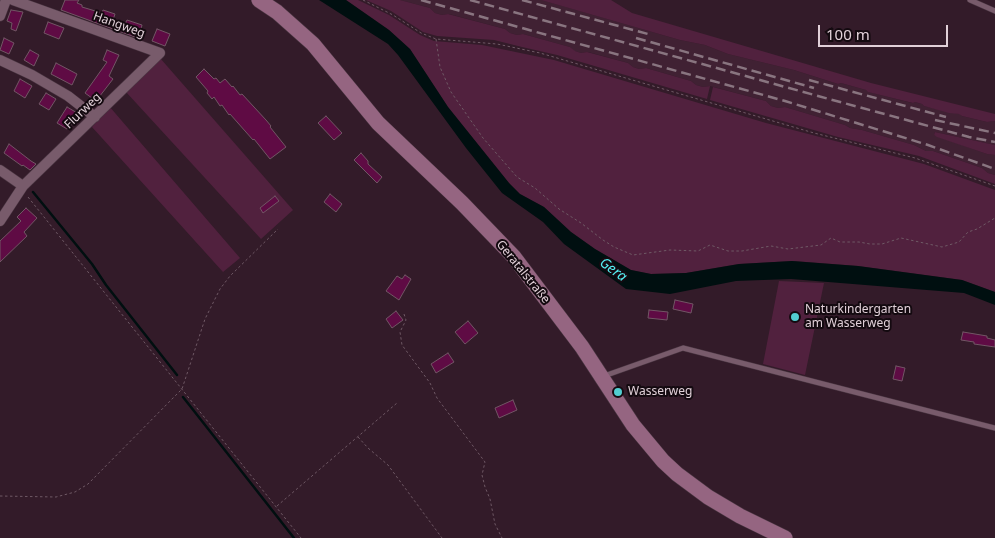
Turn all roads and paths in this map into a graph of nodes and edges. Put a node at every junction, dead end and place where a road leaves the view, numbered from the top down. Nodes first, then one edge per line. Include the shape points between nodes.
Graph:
1 (6, 0) edge
2 (12, 0) edge
3 (258, 0) edge
4 (363, 0) edge
5 (970, 0) edge
6 (995, 12) edge
7 (0, 16) edge
8 (436, 38) junction
9 (160, 53) joint
10 (0, 60) edge
11 (95, 117) junction
12 (0, 170) edge
13 (995, 186) edge
14 (22, 188) junction
15 (995, 218) edge
16 (0, 221) edge
17 (278, 229) dead end
18 (404, 314) dead end
19 (602, 378) junction
20 (182, 389) junction
21 (397, 403) dead end
22 (995, 428) edge
23 (358, 436) junction
24 (0, 496) edge
25 (276, 507) junction
26 (301, 538) edge
27 (442, 538) edge
28 (502, 538) edge
29 (785, 538) edge

1 - 7 street
2 - 9 street, Hangweg
3 - 19 street, Geratalstraße via 313,44 378,124 514,257
4 - 8 path
5 - 6 lane
8 - 13 path via 497,44 540,53 814,133 915,158
8 - 15 path via 440,67 451,92 483,138 517,176 602,240 634,255 670,250 698,251 710,246 728,252 771,246 788,249 821,245 831,238 840,242 882,244 901,238 942,247 959,242 968,232 978,230
9 - 11 street, Flurweg
10 - 11 street via 32,74
11 - 14 street, Flurweg
12 - 14 street
14 - 16 street, Flurweg
14 - 20 path
17 - 20 path via 227,279 212,304
18 - 28 path via 406,320 400,332 402,345 484,462 484,487
19 - 22 lane via 683,348
19 - 29 street, Geratalstraße via 633,425 676,474 740,516
20 - 24 path via 88,484 75,492 56,497
20 - 25 path
21 - 23 path
23 - 25 path
23 - 27 path via 388,465
25 - 26 path

